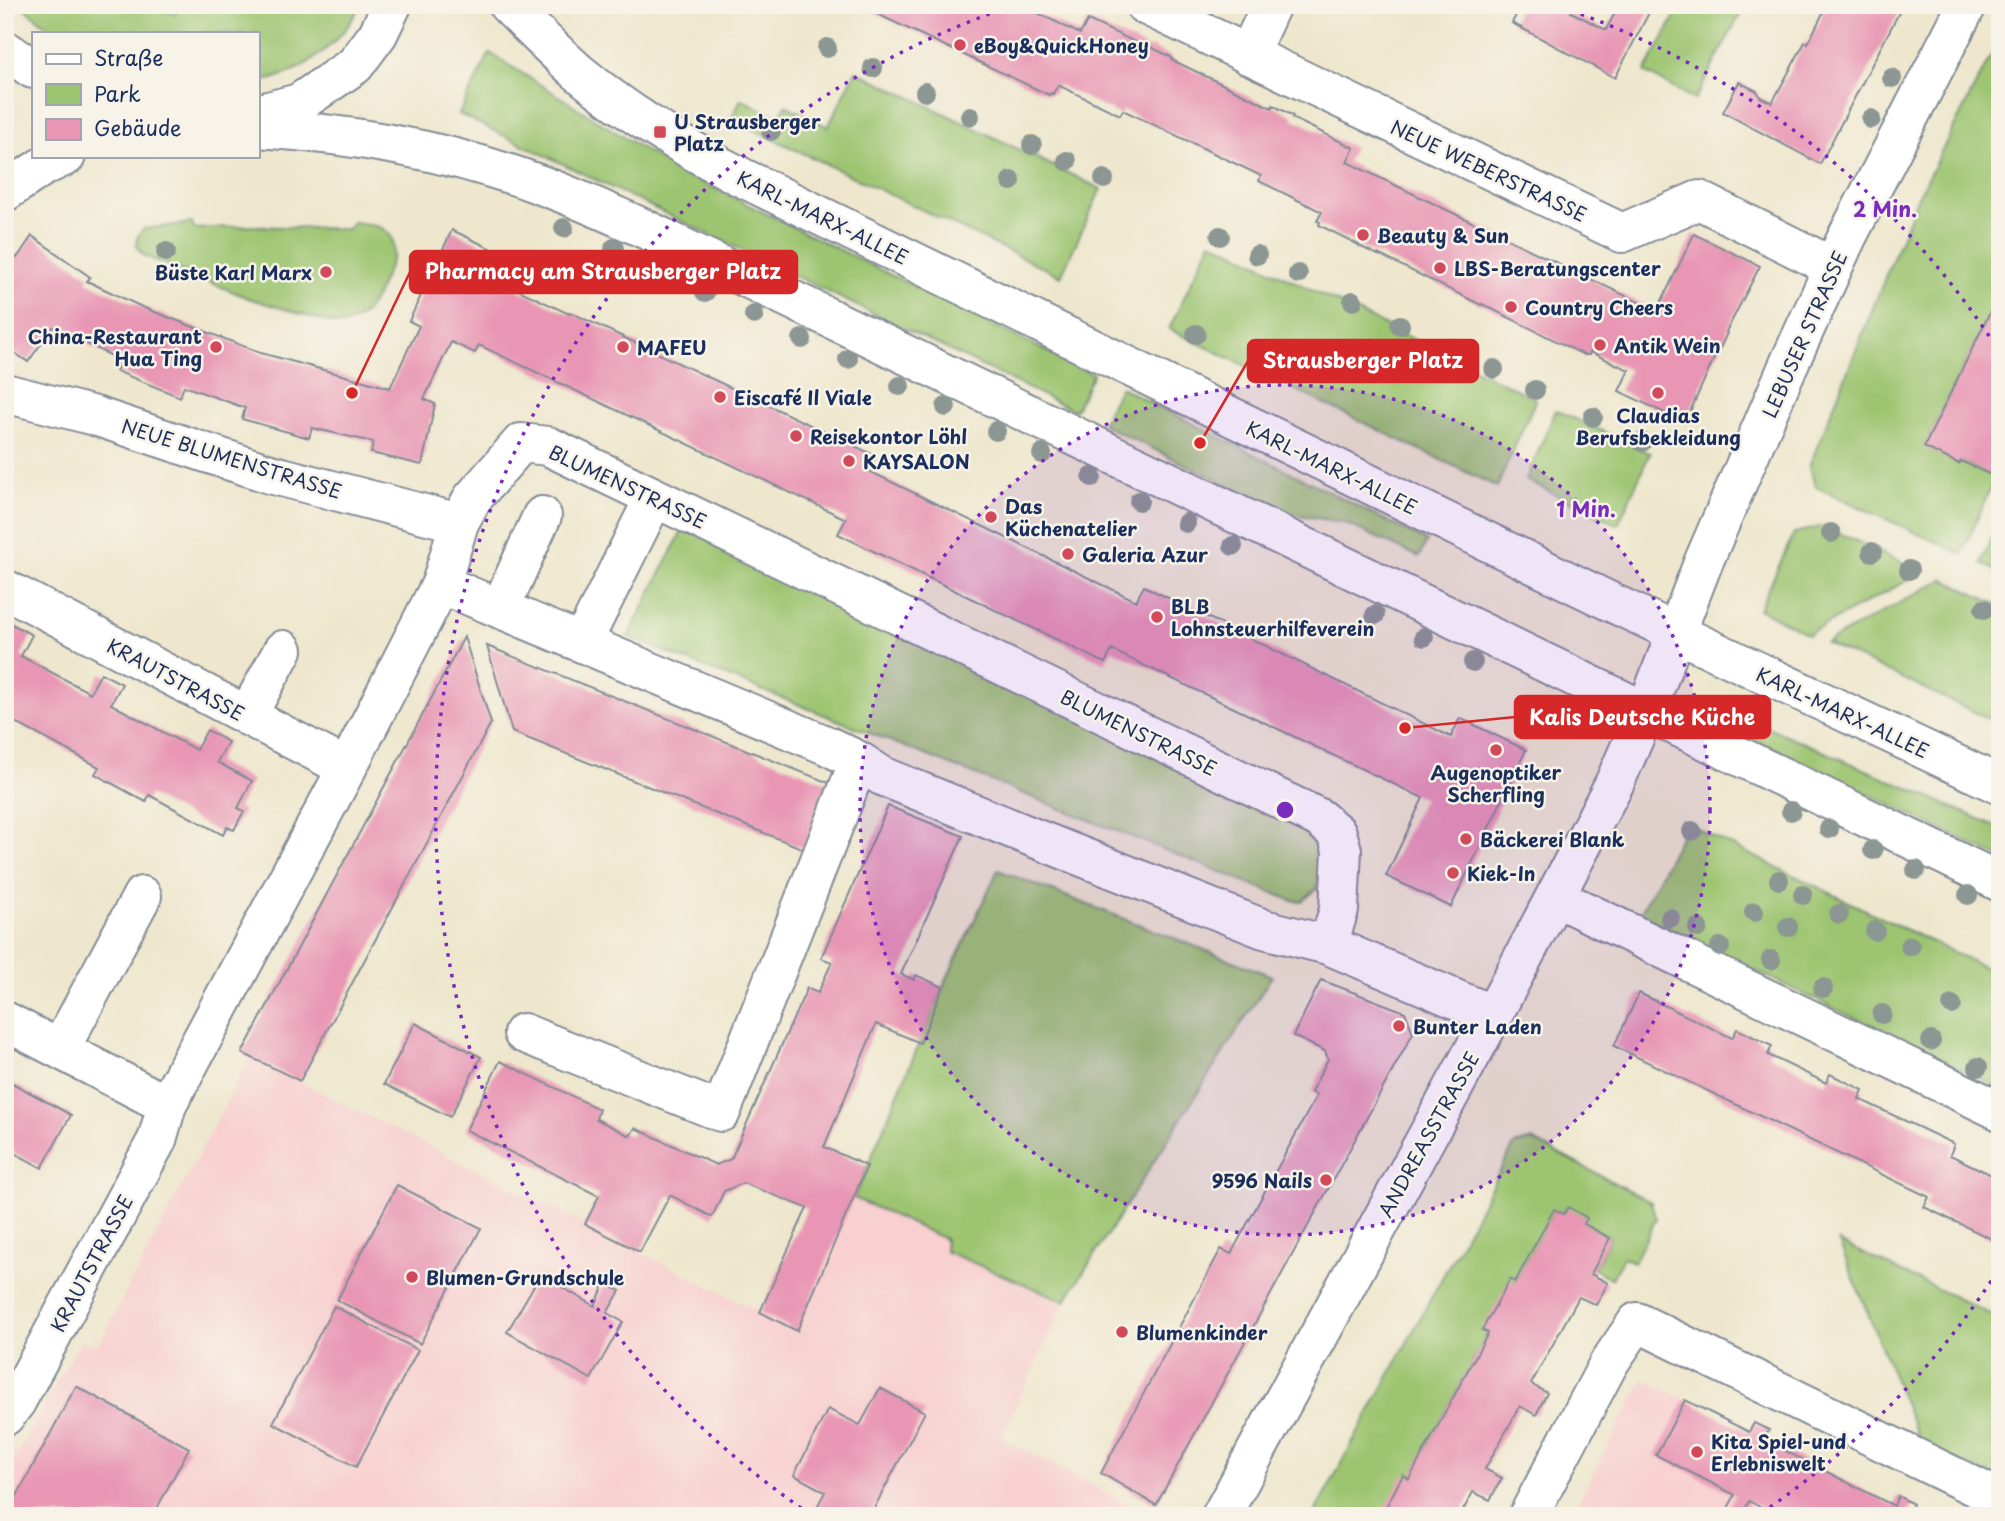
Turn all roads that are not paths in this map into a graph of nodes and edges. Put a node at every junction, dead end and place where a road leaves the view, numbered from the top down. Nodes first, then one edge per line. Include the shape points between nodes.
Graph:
1 (392, 5) edge
2 (508, 5) edge
3 (1145, 5) edge
4 (1271, 5) edge
5 (1967, 5) edge
6 (5, 50) edge
7 (1248, 55) junction
8 (32, 68) edge
9 (259, 113) edge
10 (259, 128) edge
11 (62, 158) edge
12 (5, 192) edge
13 (1833, 267) junction
14 (5, 393) edge
15 (654, 498) junction
16 (542, 516) dead end
17 (459, 523) junction
18 (442, 584) junction
19 (5, 589) edge
20 (500, 609) junction
21 (1676, 633) junction
22 (582, 643) junction
23 (283, 650) dead end
24 (1646, 712) junction
25 (247, 716) junction
26 (859, 761) junction
27 (347, 768) junction
28 (2000, 785) edge
29 (2000, 882) edge
30 (142, 896) dead end
31 (1555, 897) junction
32 (1328, 945) junction
33 (1493, 1015) junction
34 (5, 1021) edge
35 (523, 1033) dead end
36 (60, 1049) junction
37 (167, 1105) junction
38 (2000, 1111) edge
39 (5, 1416) edge
40 (2000, 1499) edge
41 (1222, 1516) edge
42 (1528, 1516) edge

1 - 9 street via 355,65 299,103
2 - 21 street, KARL-MARX-ALLEE via 607,95 699,155
3 - 7 street, NEUE WEBERSTRASSE
4 - 7 street
5 - 13 street, LEBUSER STRASSE
6 - 8 street
7 - 13 street, NEUE WEBERSTRASSE via 1622,233 1699,200
10 - 24 street via 379,142 539,184 645,229
11 - 12 street
13 - 21 street, LEBUSER STRASSE
14 - 17 street, NEUE BLUMENSTRASSE via 95,416 270,474
15 - 17 street, BLUMENSTRASSE via 548,446 521,443 472,499
15 - 22 street
15 - 32 street, BLUMENSTRASSE via 1319,818 1337,833 1342,850 1339,910
16 - 20 street
17 - 18 street, BLUMENSTRASSE
18 - 20 street
18 - 27 street, KRAUTSTRASSE
19 - 25 street, KRAUTSTRASSE
20 - 22 street
21 - 24 street, ANDREASSTRASSE
21 - 28 street, KARL-MARX-ALLEE
22 - 26 street
23 - 25 street
24 - 29 street
24 - 31 street, ANDREASSTRASSE
25 - 27 street, KRAUTSTRASSE
26 - 32 street via 882,776 1226,915
26 - 35 street via 721,1112
27 - 37 street, KRAUTSTRASSE
30 - 36 street
31 - 33 street, ANDREASSTRASSE
31 - 38 street
32 - 33 street
33 - 41 street, ANDREASSTRASSE
34 - 36 street
36 - 37 street
37 - 39 street, KRAUTSTRASSE via 157,1140
40 - 42 street via 1637,1322 1609,1363

